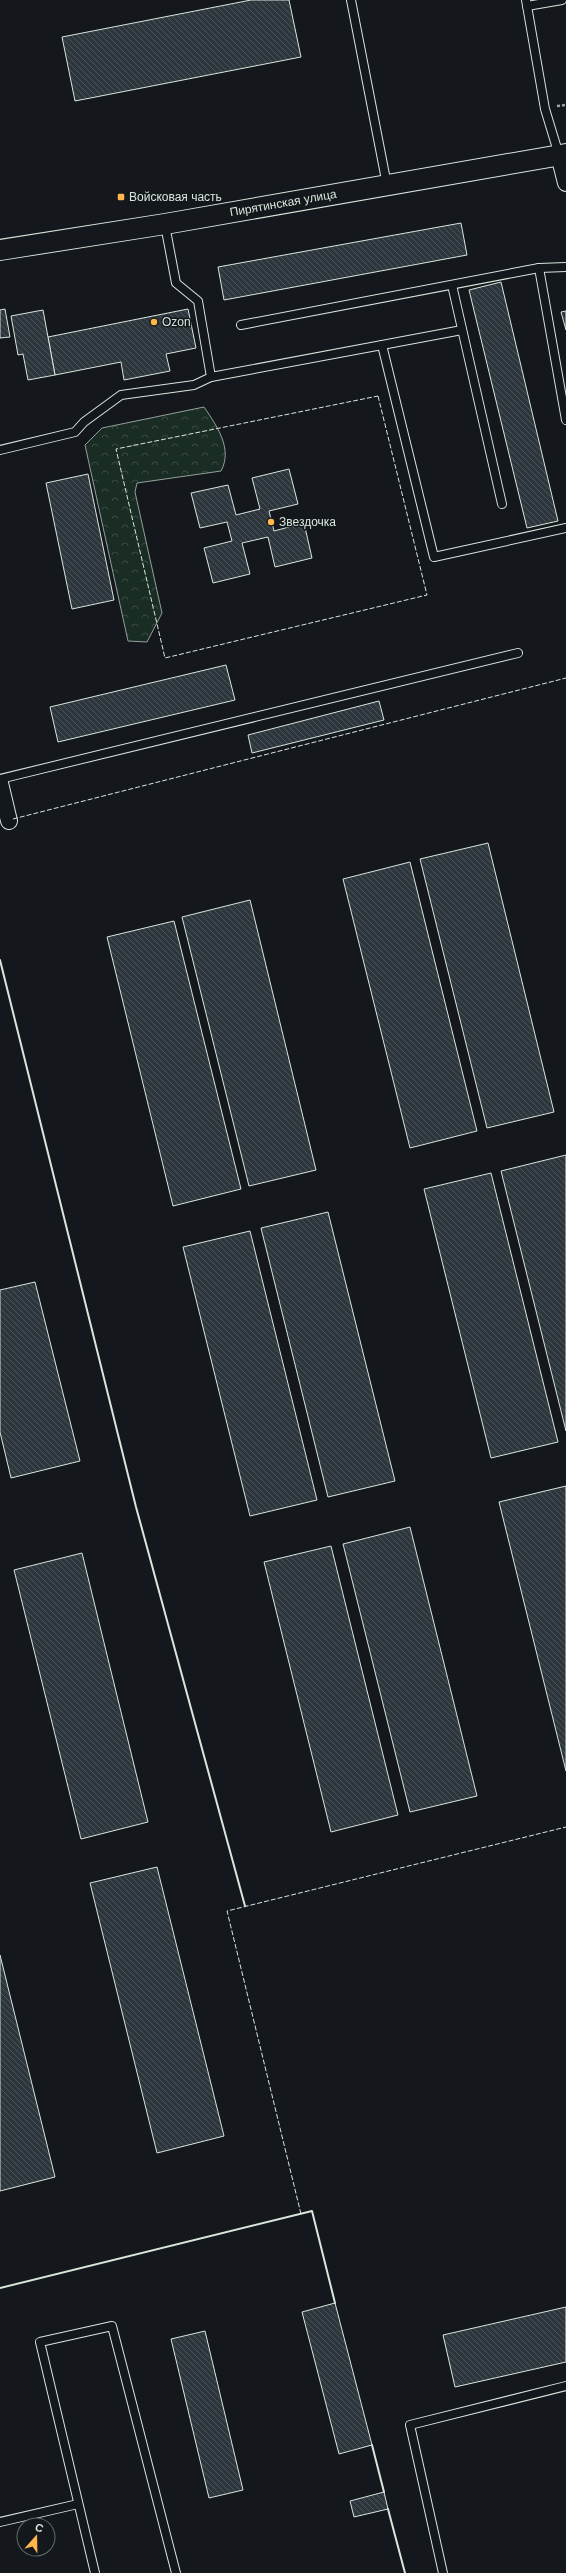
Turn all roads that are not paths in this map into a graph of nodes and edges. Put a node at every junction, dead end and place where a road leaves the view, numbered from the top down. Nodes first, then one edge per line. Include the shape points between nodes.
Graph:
1 (351, 0) edge
2 (562, 0) edge
3 (527, 3) edge
4 (563, 154) edge
5 (566, 183) edge
6 (387, 185) junction
7 (164, 224) junction
8 (0, 250) edge
9 (566, 267) edge
10 (539, 268) junction
11 (452, 285) junction
12 (242, 325) dead end
13 (462, 330) junction
14 (382, 345) junction
15 (211, 377) junction
16 (566, 420) edge
17 (0, 450) edge
18 (502, 504) dead end
19 (566, 528) edge
20 (518, 653) dead end
21 (0, 781) edge
22 (9, 820) dead end
23 (566, 2386) edge
24 (78, 2504) junction
25 (0, 2522) edge
26 (95, 2573) edge
27 (176, 2573) edge
28 (443, 2573) edge

1 - 6 lane
2 - 3 lane
3 - 4 lane via 545,109
4 - 5 street
4 - 6 street, Пирятинская улица
6 - 7 street, Пирятинская улица
7 - 8 street, Пирятинская улица
7 - 15 lane via 176,283 198,302
9 - 10 lane
10 - 11 lane
10 - 16 lane
11 - 12 lane
11 - 13 lane
13 - 14 lane
13 - 18 lane
14 - 15 lane
14 - 19 lane via 434,557
15 - 17 lane via 194,384 121,395 74,432
20 - 21 lane
21 - 22 street
23 - 28 lane via 410,2425
24 - 25 lane
24 - 26 lane
24 - 27 lane via 40,2342 112,2326

